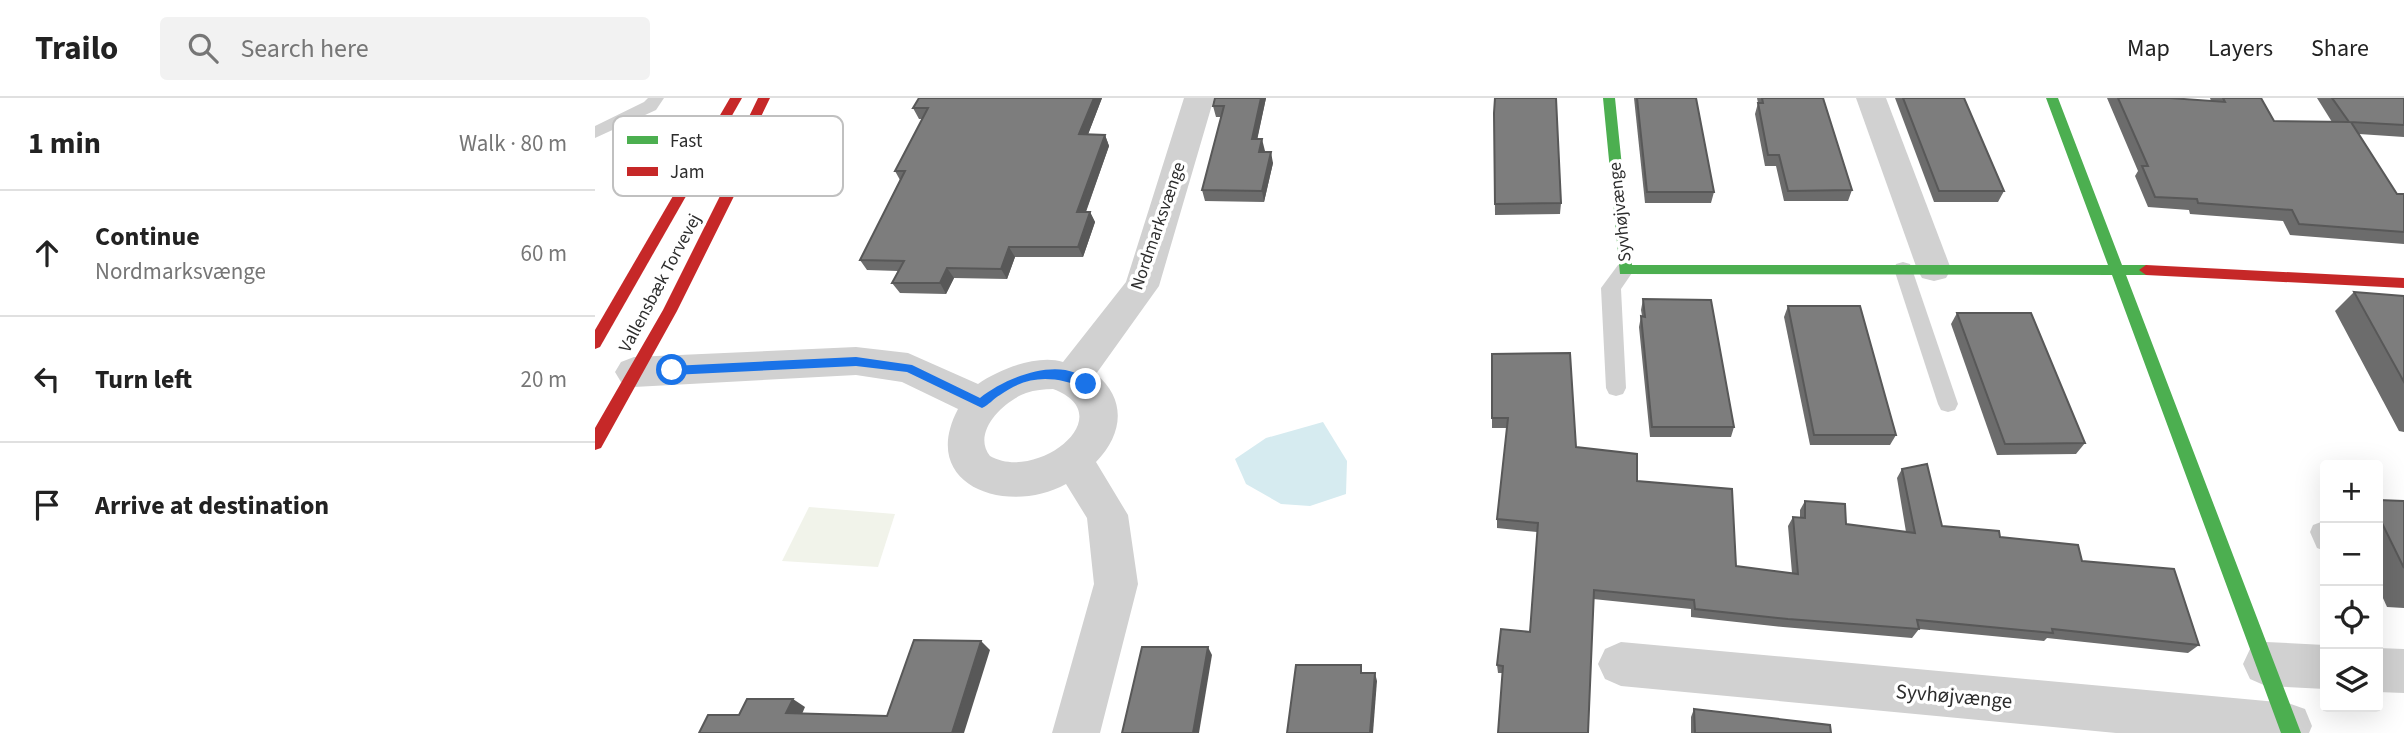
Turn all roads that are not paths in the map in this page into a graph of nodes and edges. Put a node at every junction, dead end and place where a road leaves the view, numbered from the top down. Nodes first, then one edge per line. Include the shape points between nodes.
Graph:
1 (656, 98) edge
2 (736, 98) edge
3 (764, 98) edge
4 (1199, 98) edge
5 (1609, 98) edge
6 (1871, 98) edge
7 (2052, 98) edge
8 (630, 116) edge
9 (727, 116) edge
10 (755, 116) edge
11 (613, 124) edge
12 (595, 133) edge
13 (689, 196) edge
14 (727, 196) edge
15 (1903, 269) junction
16 (1934, 269) junction
17 (2117, 269) junction
18 (1625, 270) junction
19 (2404, 283) edge
20 (610, 361) edge
21 (1073, 377) junction
22 (1616, 388) dead end
23 (982, 403) junction
24 (1948, 404) dead end
25 (595, 443) edge
26 (1074, 461) junction
27 (1621, 664) dead end
28 (2266, 664) junction
29 (2320, 667) edge
30 (2289, 730) edge
31 (1076, 733) edge

1 - 8 lane
2 - 9 street, Vallensbæk Torvevej
3 - 10 street, Vallensbæk Torvevej
4 - 21 street, Nordmarksvænge via 1142,286
5 - 18 street, Syvhøjvænge
6 - 16 street
7 - 17 street, Syvhøjvænge
11 - 12 lane
13 - 20 street, Vallensbæk Torvevej
14 - 20 street, Vallensbæk Torvevej via 670,311
15 - 16 street, Syvhøjvænge
15 - 18 street, Syvhøjvænge
15 - 24 lane
16 - 17 street, Syvhøjvænge
17 - 19 street, Syvhøjvænge
17 - 28 street, Syvhøjvænge
18 - 22 lane via 1611,288
20 - 23 street via 856,361 908,368
20 - 25 street, Vallensbæk Torvevej
21 - 23 street via 1055,374 1016,381
21 - 26 street via 1086,384 1100,405 1100,424 1091,443
23 - 26 street via 969,422 964,441 968,459 981,473 1025,481
26 - 31 street via 1107,515 1117,584
27 - 30 street, Syvhøjvænge
28 - 29 street
28 - 30 street, Syvhøjvænge

